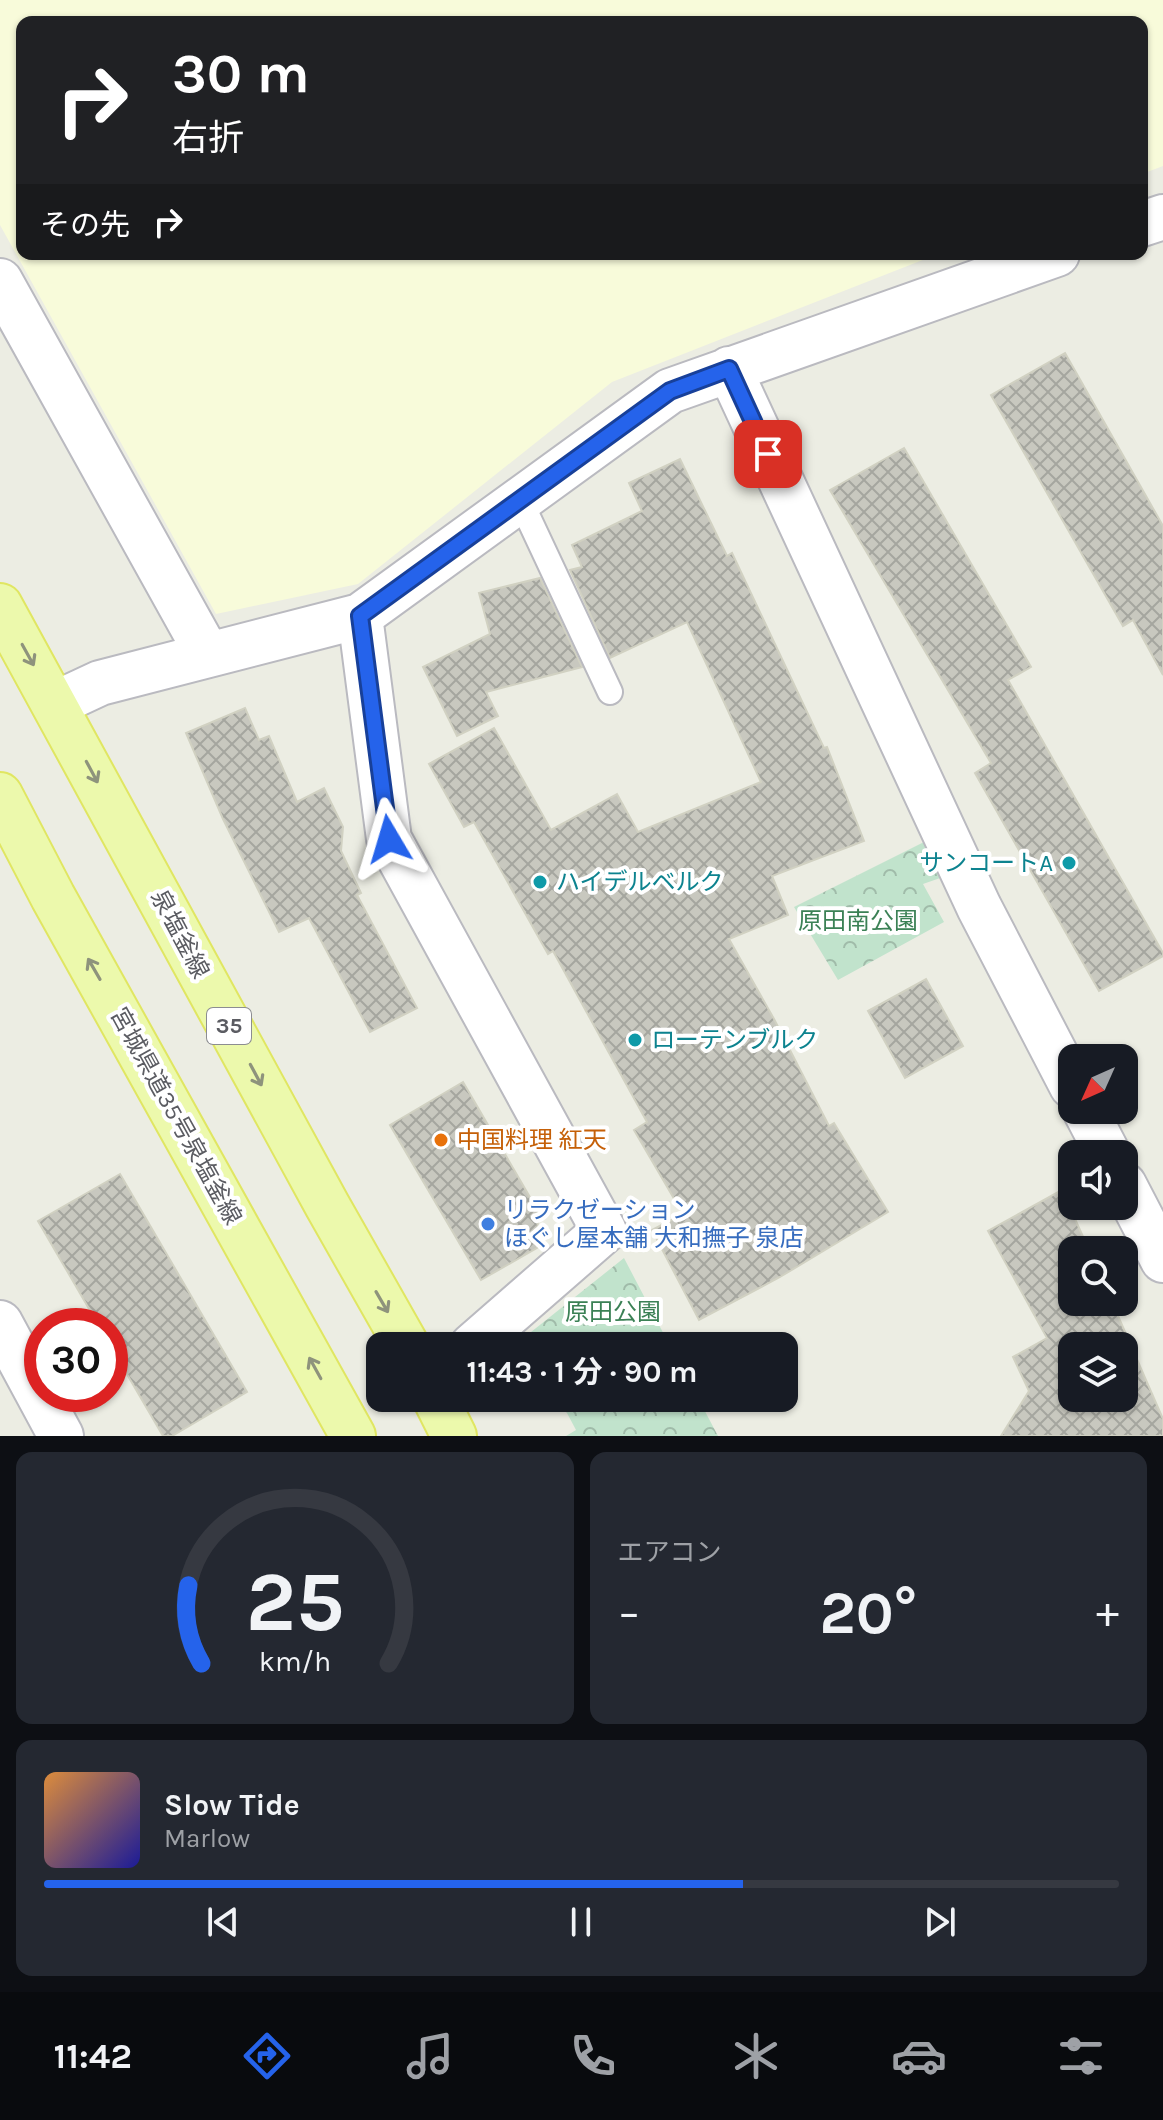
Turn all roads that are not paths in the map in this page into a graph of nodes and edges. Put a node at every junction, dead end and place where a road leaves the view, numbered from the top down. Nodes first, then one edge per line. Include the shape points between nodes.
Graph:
1 (1040, 260) edge
2 (0, 281) edge
3 (729, 369) junction
4 (520, 500) junction
5 (0, 606) edge
6 (360, 616) junction
7 (208, 655) junction
8 (610, 692) dead end
9 (55, 704) junction
10 (0, 795) edge
11 (1058, 1059) edge
12 (1138, 1212) edge
13 (1163, 1260) edge
14 (0, 1323) edge
15 (399, 1332) edge
16 (488, 1332) edge
17 (13, 1379) edge
18 (442, 1412) edge
19 (61, 1436) edge
20 (353, 1436) edge
21 (454, 1436) edge

1 - 3 street
2 - 7 street
3 - 4 street via 670,391
3 - 11 street via 979,907
4 - 6 street
4 - 8 lane
5 -> 9 main road, 泉塩釜線 / 35
6 - 7 street
6 - 16 street via 389,839 604,1231
7 - 9 street via 100,683
9 -> 15 main road, 泉塩釜線 / 35
20 -> 10 main road, 宮城県道35号泉塩釜線
12 - 13 street
14 - 17 street
17 - 19 street
18 - 21 main road

